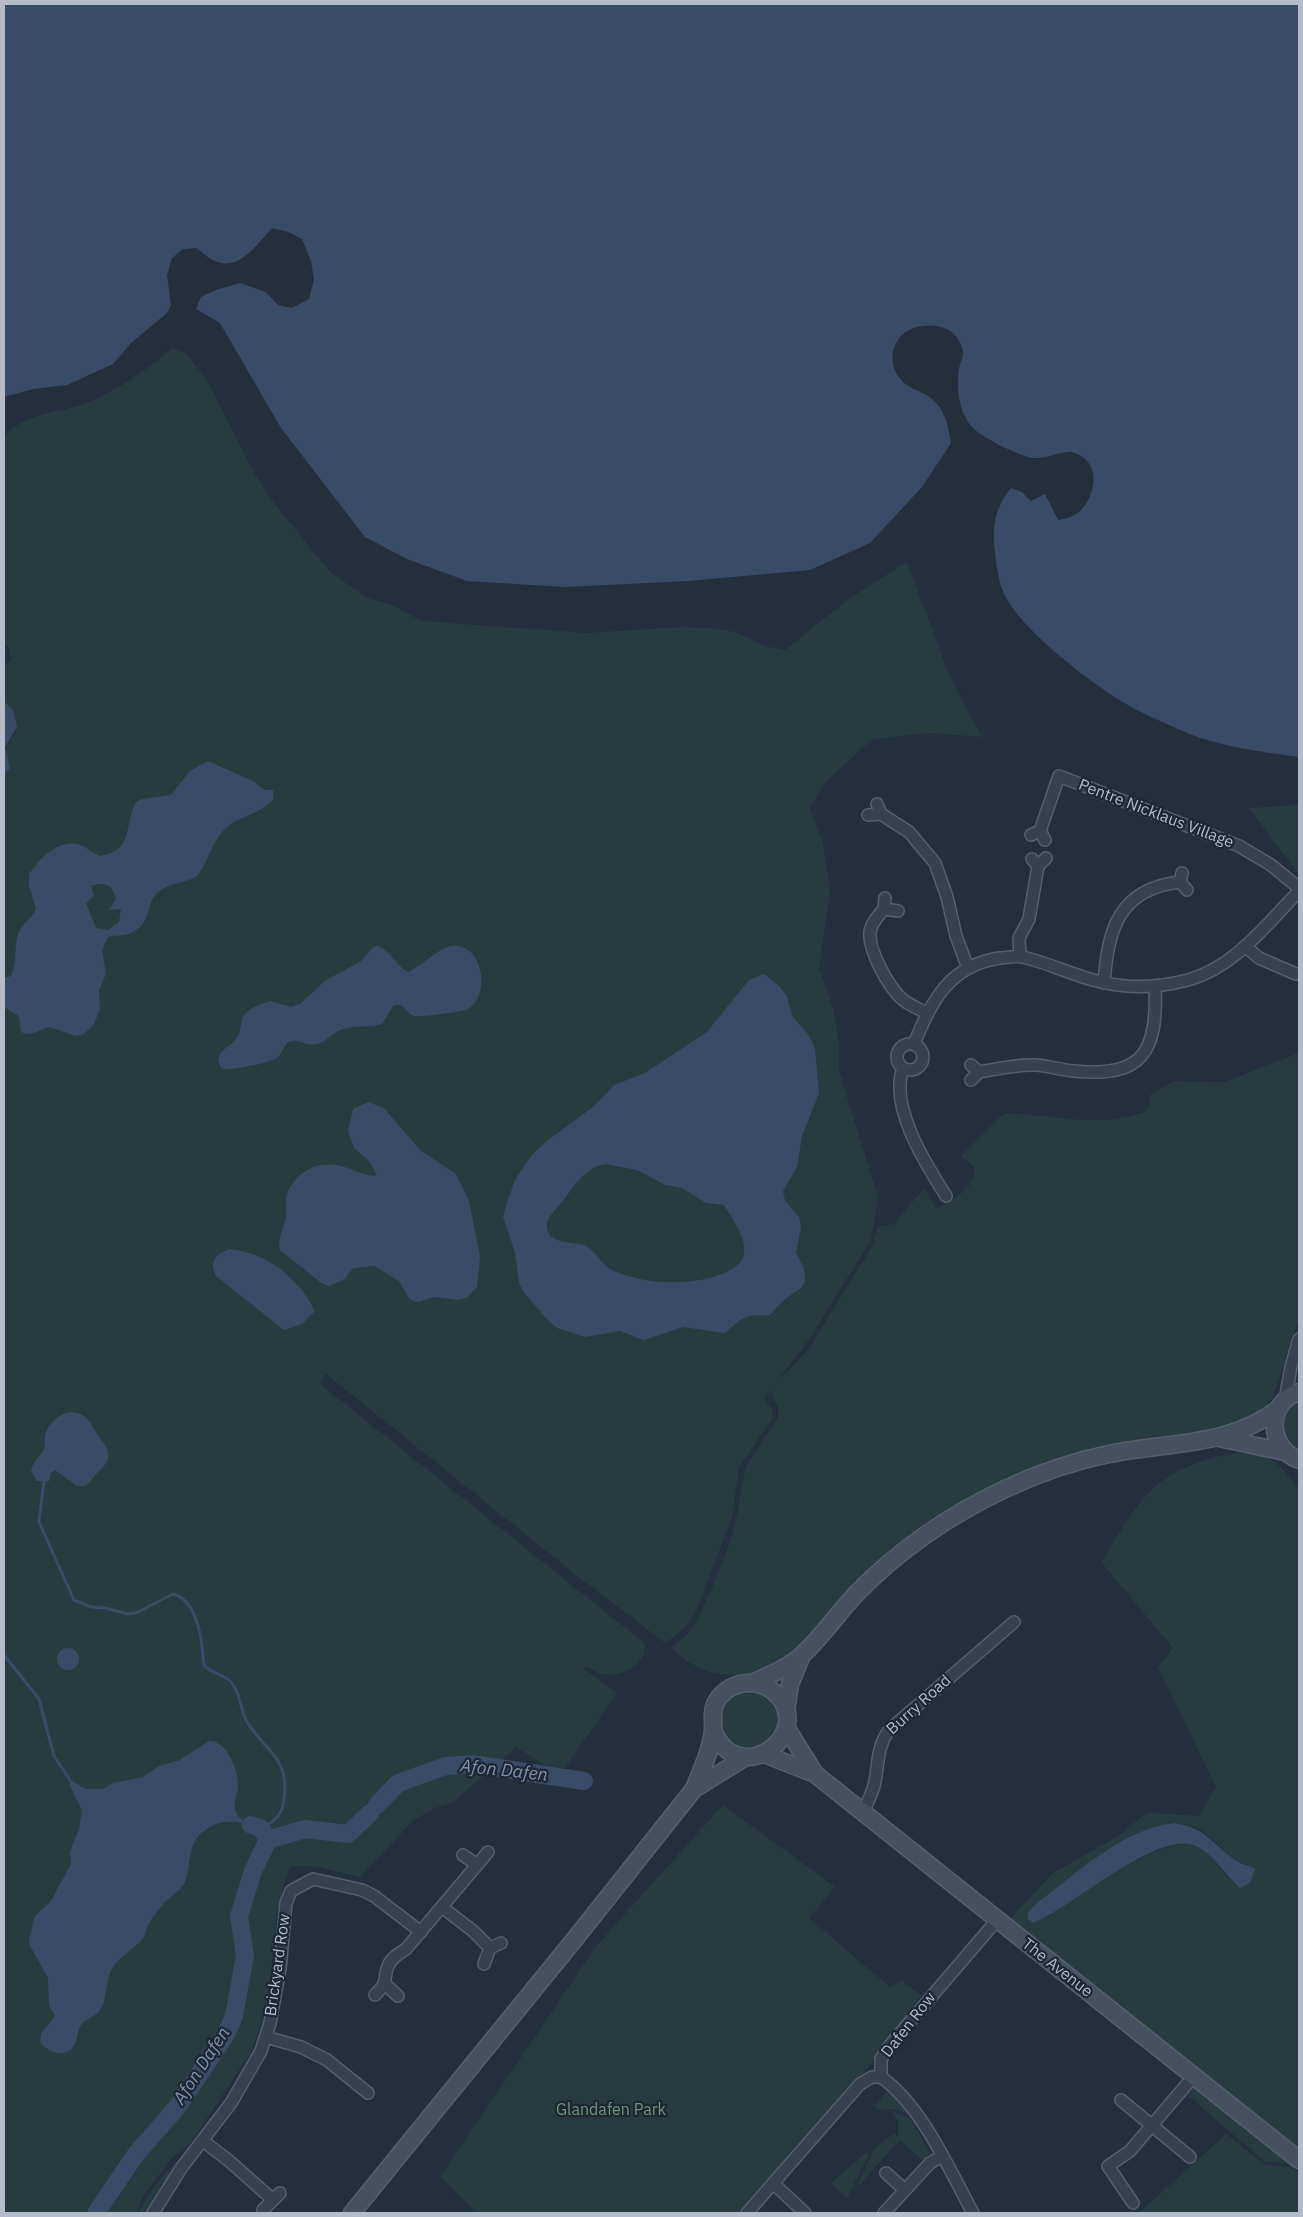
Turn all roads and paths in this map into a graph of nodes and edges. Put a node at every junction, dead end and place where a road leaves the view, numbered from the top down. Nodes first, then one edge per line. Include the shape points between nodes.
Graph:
1 (868, 815) dead end
2 (1039, 835) dead end
3 (1039, 861) dead end
4 (1183, 882) dead end
5 (1299, 890) edge
6 (898, 911) dead end
7 (1245, 946) junction
8 (1020, 956) junction
9 (968, 968) junction
10 (1298, 977) edge
11 (1104, 983) junction
12 (1155, 986) junction
13 (926, 1014) junction
14 (914, 1044) junction
15 (903, 1068) junction
16 (974, 1072) dead end
17 (946, 1196) dead end
18 (1299, 1339) edge
19 (1288, 1400) edge
20 (1219, 1438) junction
21 (1285, 1452) junction
22 (1299, 1460) edge
23 (1014, 1622) dead end
24 (802, 1655) junction
25 (752, 1683) junction
26 (786, 1719) junction
27 (714, 1730) junction
28 (764, 1754) junction
29 (746, 1757) junction
30 (815, 1774) junction
31 (694, 1789) junction
32 (863, 1812) junction
33 (488, 1852) dead end
34 (463, 1855) dead end
35 (477, 1865) junction
36 (442, 1907) junction
37 (997, 1920) junction
38 (421, 1932) junction
39 (501, 1943) dead end
40 (490, 1948) junction
41 (484, 1964) dead end
42 (386, 1985) junction
43 (376, 1995) dead end
44 (398, 1996) dead end
45 (266, 2037) junction
46 (881, 2077) junction
47 (1193, 2077) junction
48 (368, 2093) dead end
49 (1121, 2100) dead end
50 (1151, 2126) junction
51 (203, 2141) junction
52 (942, 2156) junction
53 (1190, 2157) dead end
54 (1299, 2160) edge
55 (886, 2173) dead end
56 (773, 2184) junction
57 (905, 2190) junction
58 (1133, 2203) dead end
59 (264, 2210) dead end
60 (153, 2213) edge
61 (352, 2213) edge
62 (747, 2213) edge
63 (805, 2213) edge
64 (884, 2213) edge
65 (973, 2213) edge

1 - 9 street via 879,809 909,832 935,863
2 - 5 street, Pentre Nicklaus Village via 1059,776 1239,846 1271,865
3 - 8 street via 1029,919 1019,938
4 - 11 street via 1159,887 1126,906 1111,933
5 - 7 street, Pentre Nicklaus Village
6 - 13 street via 885,903 876,918 870,932 877,960 884,978 902,1000
7 - 10 street via 1259,958
7 - 12 street, Pentre Nicklaus Village via 1221,966 1189,979
8 - 9 street, Pentre Nicklaus Village
8 - 11 street, Pentre Nicklaus Village
9 - 13 street, Pentre Nicklaus Village via 943,987
11 - 12 street, Pentre Nicklaus Village via 1129,987
12 - 16 street via 1156,1012 1150,1042 1138,1061 1118,1072 1075,1071 1035,1065
13 - 14 street, Pentre Nicklaus Village
14 - 15 street, Pentre Nicklaus Village via 902,1046 898,1053 898,1061
14 - 15 street via 923,1052 921,1064 911,1070
15 - 17 street, Pentre Nicklaus Village via 899,1092 906,1119
18 - 19 street via 1289,1375
19 - 20 main road via 1252,1426
19 - 21 main road via 1274,1430
20 - 21 main road
20 - 24 main road via 1108,1454 1056,1468 1005,1489 961,1512 896,1557 858,1593
21 - 22 main road
23 - 32 street, Burry Road via 882,1740 874,1785
24 - 25 main road
24 - 26 main road via 790,1684
25 - 26 main road via 772,1690 778,1696
25 - 27 main road via 731,1687 720,1696 713,1712
26 - 28 main road via 779,1742
26 - 30 main road, The Avenue
27 - 29 main road via 729,1751
27 - 31 main road
28 - 29 main road
28 - 30 main road, The Avenue
29 - 31 main road
30 - 32 main road, The Avenue
31 - 61 main road
32 - 37 main road, The Avenue
33 - 35 street
34 - 35 street
35 - 36 street
36 - 38 street
36 - 40 street
37 - 46 street, Dafen Row via 890,2045 881,2059
37 - 47 main road, The Avenue
38 - 42 street via 388,1966
38 - 45 street, Brickyard Row via 362,1890 313,1879 291,1891 286,1903 280,1969
39 - 40 street
40 - 41 street
42 - 43 street
42 - 44 street
45 - 48 street via 300,2047 327,2060
45 - 51 street, Brickyard Row via 246,2079
46 - 52 street via 911,2105
46 - 56 street, Dafen Row via 866,2079 860,2084
47 - 50 street
47 - 54 main road, The Avenue
49 - 50 street
50 - 53 street
50 - 58 street via 1130,2151 1108,2166
51 - 59 street via 276,2196
51 - 60 street, Brickyard Row
52 - 57 street via 930,2163
52 - 65 street
55 - 57 street
56 - 62 street, Dafen Row
56 - 63 street
57 - 64 street

